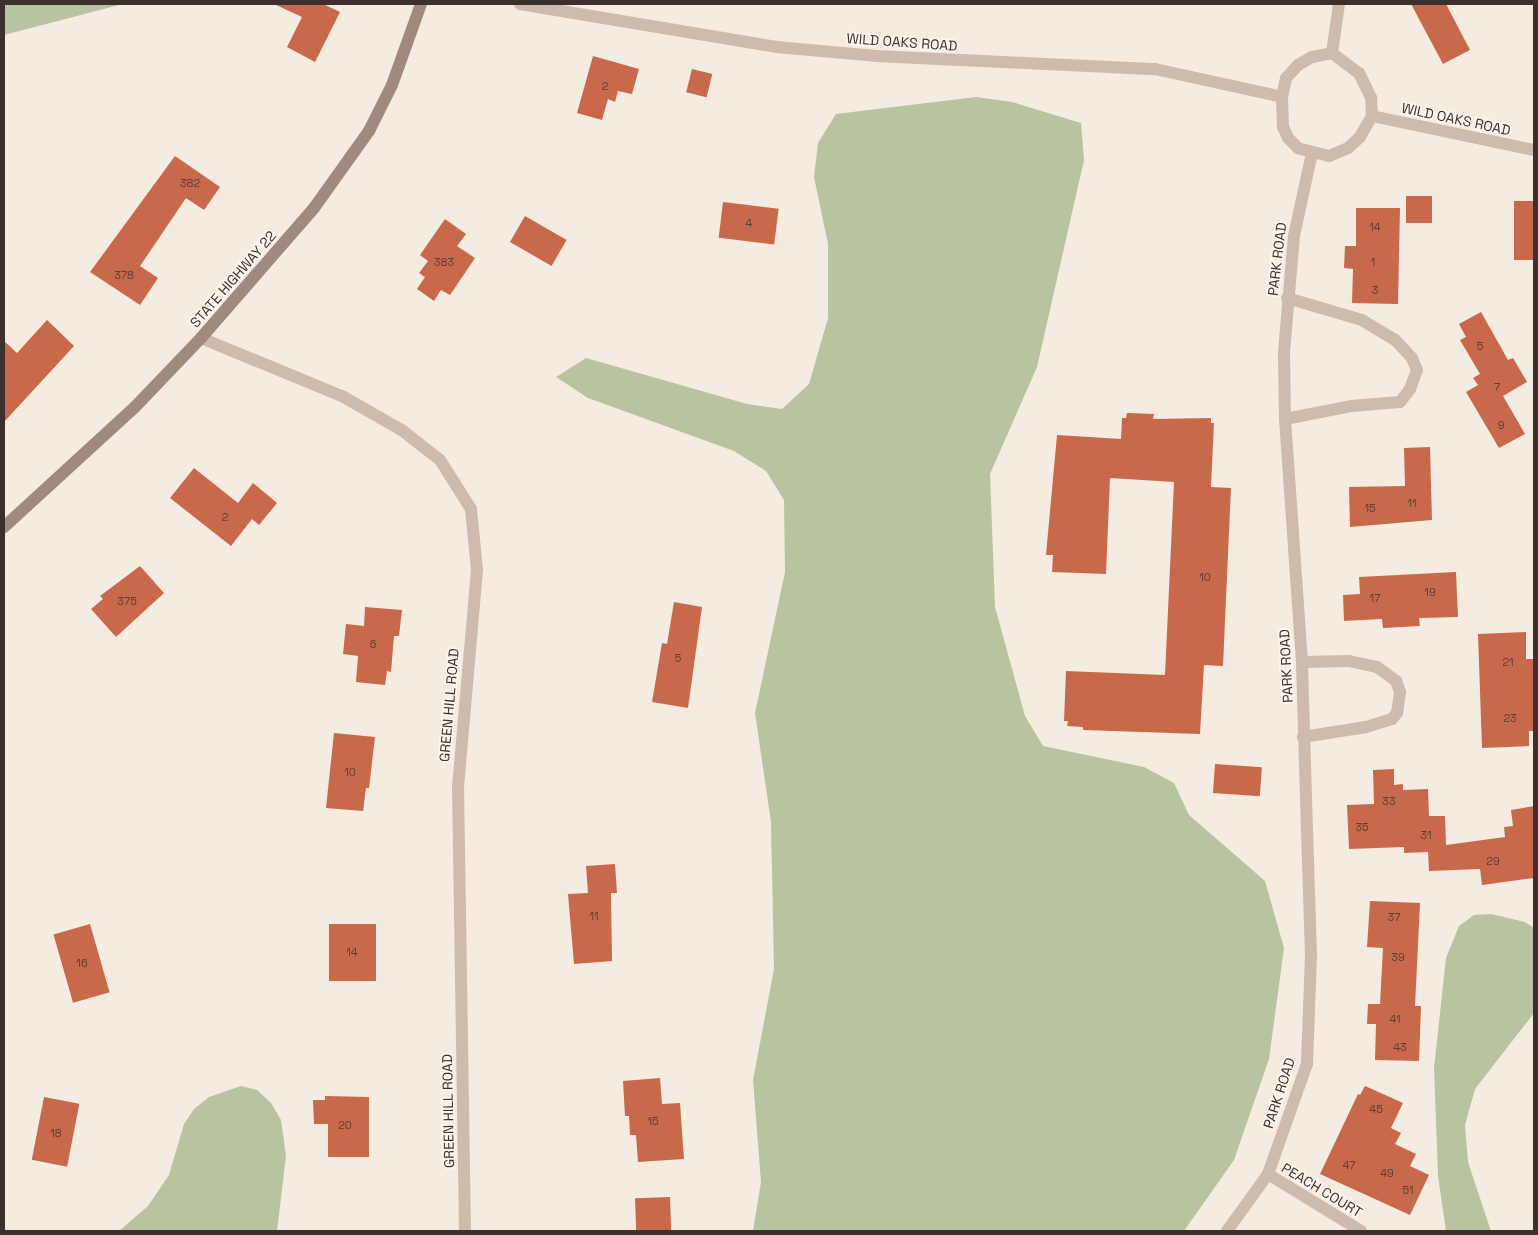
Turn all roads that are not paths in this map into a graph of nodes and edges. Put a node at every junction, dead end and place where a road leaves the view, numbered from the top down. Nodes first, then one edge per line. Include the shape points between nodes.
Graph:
1 (421, 4) edge
2 (520, 4) edge
3 (1339, 4) edge
4 (1332, 53) junction
5 (1282, 97) junction
6 (1372, 116) junction
7 (1534, 150) edge
8 (1312, 153) junction
9 (1287, 298) junction
10 (201, 338) junction
11 (1284, 419) junction
12 (4, 527) edge
13 (1302, 662) junction
14 (1304, 737) junction
15 (1268, 1174) junction
16 (465, 1231) edge
17 (1228, 1231) edge
18 (1361, 1231) edge

1 - 10 main road, STATE HIGHWAY 22 via 392,85 349,162 308,215
2 - 5 street, WILD OAKS ROAD via 776,47 894,57 1155,69
3 - 4 street
4 - 5 street via 1312,57 1298,65 1286,78
4 - 6 street via 1360,73 1371,98
5 - 8 street via 1283,126 1288,138 1298,148
6 - 7 street, WILD OAKS ROAD
6 - 8 street via 1360,137 1348,148 1329,156
8 - 9 street, PARK ROAD via 1294,236
9 - 11 street, PARK ROAD
9 - 11 street via 1362,320 1395,340 1412,358 1416,370 1410,389 1400,402 1351,406
10 - 12 main road, STATE HIGHWAY 22 via 135,407
10 - 16 street, GREEN HILL ROAD via 342,396 402,431 440,460 471,509 477,570 458,786
11 - 13 street, PARK ROAD
13 - 14 street, PARK ROAD
13 - 14 street via 1349,661 1377,667 1396,682 1400,692 1397,713 1392,719 1366,728
14 - 15 street, PARK ROAD via 1311,956 1307,1064
15 - 17 street, PARK ROAD
15 - 18 street, PEACH COURT

